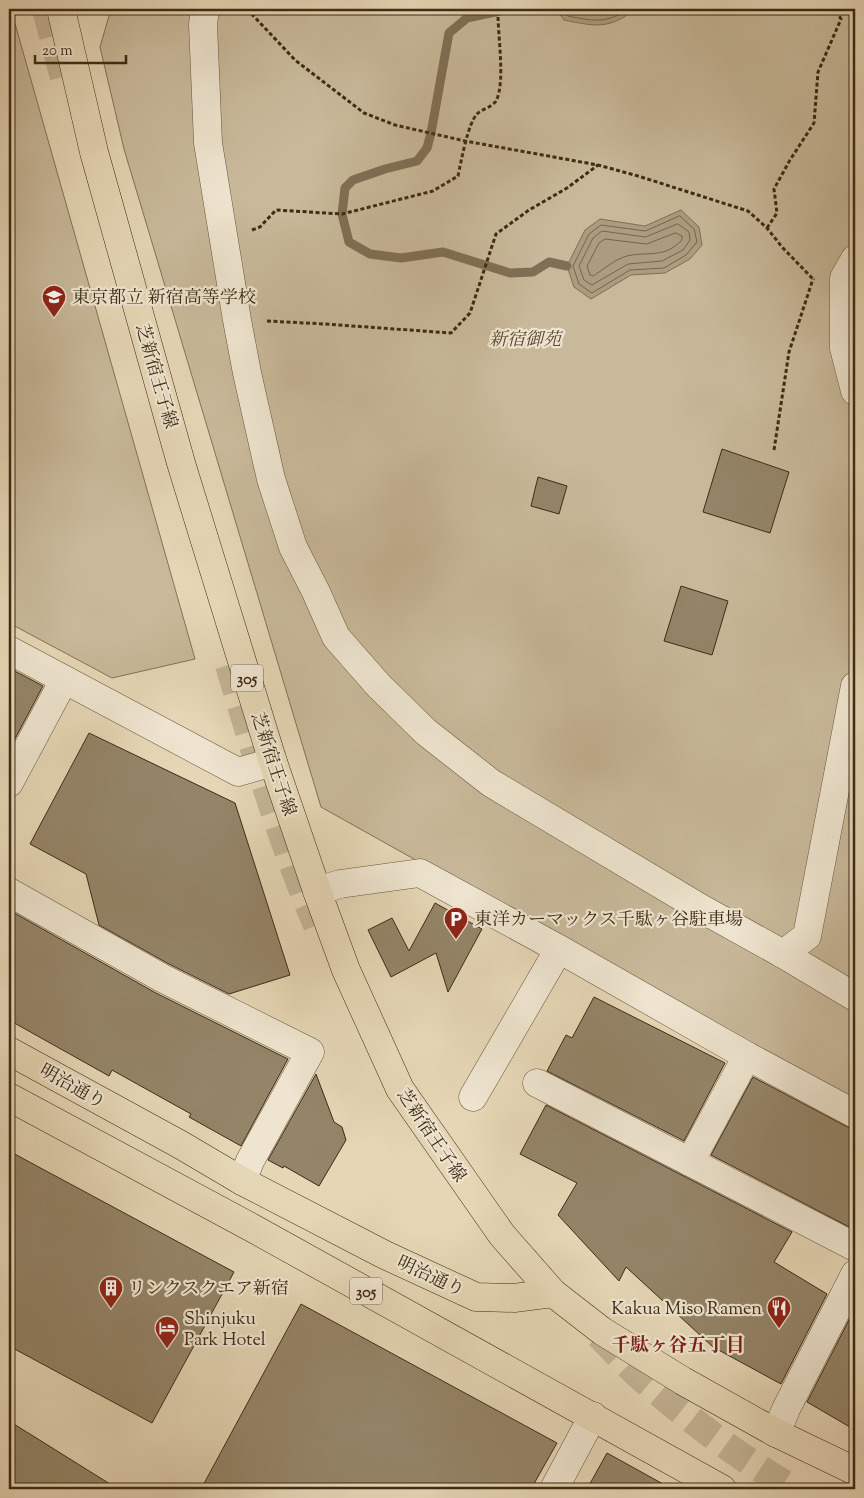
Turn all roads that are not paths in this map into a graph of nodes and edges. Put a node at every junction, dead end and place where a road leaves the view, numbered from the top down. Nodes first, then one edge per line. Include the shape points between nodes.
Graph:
1 (61, 9) edge
2 (205, 9) edge
3 (849, 269) edge
4 (855, 391) edge
5 (9, 650) edge
6 (64, 680) junction
7 (855, 686) edge
8 (273, 762) junction
9 (9, 783) edge
10 (317, 891) junction
11 (9, 892) edge
12 (559, 949) junction
13 (783, 954) junction
14 (855, 997) edge
15 (9, 1051) edge
16 (747, 1056) junction
17 (537, 1083) dead end
18 (9, 1097) edge
19 (473, 1097) dead end
20 (855, 1114) edge
21 (690, 1162) junction
22 (242, 1181) junction
23 (855, 1247) edge
24 (855, 1274) edge
25 (553, 1293) junction
26 (592, 1416) junction
27 (776, 1432) junction
28 (855, 1471) edge
29 (554, 1489) edge
30 (722, 1489) edge

1 - 8 main road, 芝新宿王子線 / 305 via 94,152 181,463
2 - 13 street via 208,143 237,320 270,479 293,547 336,637 426,732 491,783 702,910
3 - 4 street via 844,348
5 - 6 street
6 - 8 street via 238,772
6 - 9 street
7 - 13 street via 807,936
8 - 10 main road, 芝新宿王子線 / 305
10 - 12 street via 340,884 420,873
10 - 25 main road, 芝新宿王子線 / 305 via 346,970 400,1089 502,1235
11 - 22 street via 162,978 310,1052
12 - 16 street
12 - 19 street
13 - 14 street
15 - 22 main road, 明治通り / 305
16 - 20 street
16 - 21 street
17 - 21 street
18 - 26 main road, 305
21 - 23 street
22 - 25 main road, 明治通り / 305 via 476,1297 514,1298
24 - 27 street
25 - 27 main road, 305 via 618,1341
26 - 29 street
26 - 30 main road, 305
27 - 28 main road, 305

